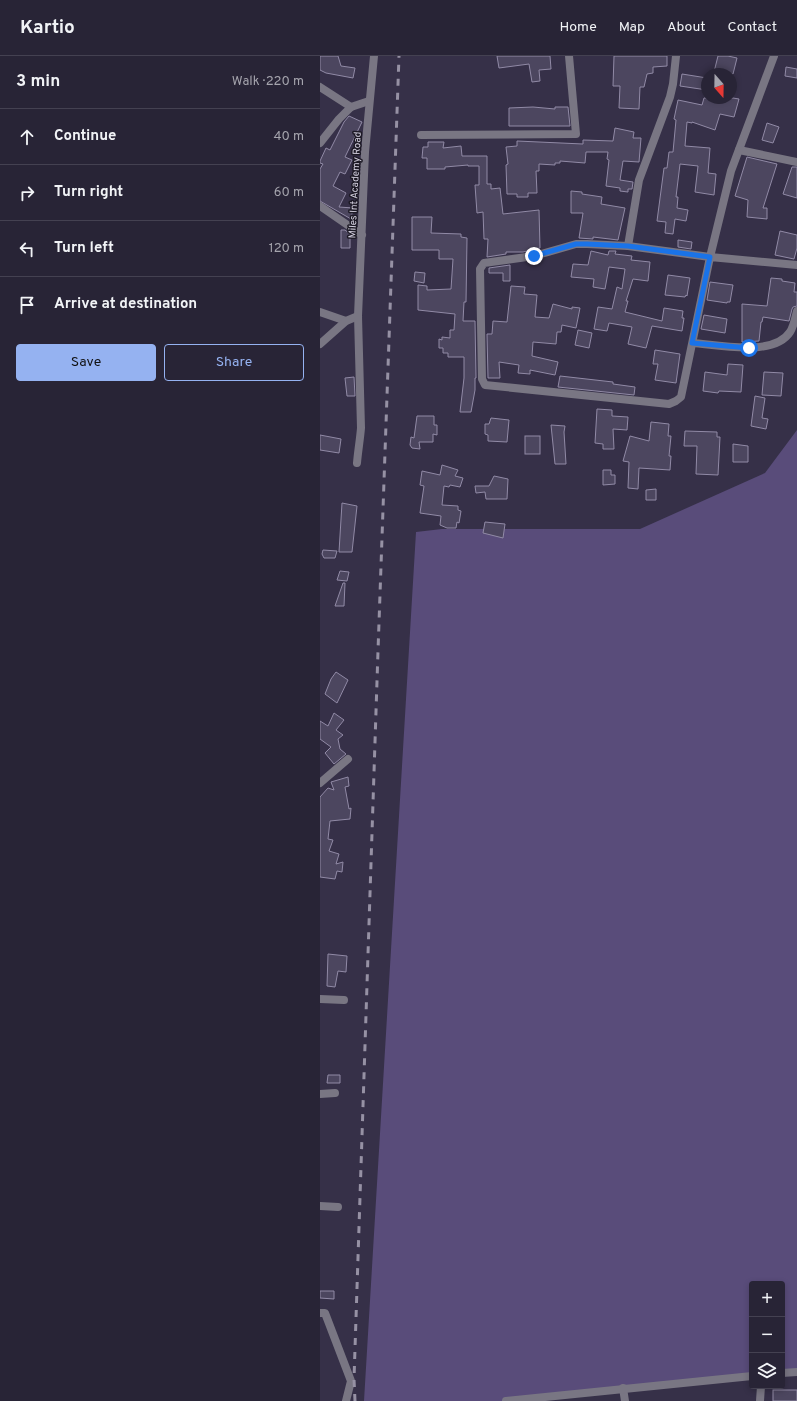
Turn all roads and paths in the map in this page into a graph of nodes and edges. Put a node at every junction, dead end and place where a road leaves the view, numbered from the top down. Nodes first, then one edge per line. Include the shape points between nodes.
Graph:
1 (374, 56) edge
2 (569, 56) edge
3 (676, 56) edge
4 (774, 56) edge
5 (320, 87) edge
6 (369, 101) junction
7 (352, 107) junction
8 (421, 135) dead end
9 (320, 143) edge
10 (739, 150) junction
11 (797, 162) edge
12 (320, 206) edge
13 (362, 235) junction
14 (628, 246) junction
15 (710, 257) junction
16 (797, 265) edge
17 (797, 311) edge
18 (320, 312) edge
19 (358, 316) junction
20 (346, 321) junction
21 (692, 343) junction
22 (320, 344) edge
23 (357, 463) dead end
24 (348, 759) dead end
25 (320, 783) edge
26 (320, 999) edge
27 (344, 1000) dead end
28 (336, 1093) dead end
29 (320, 1094) edge
30 (320, 1206) edge
31 (338, 1207) dead end
32 (320, 1313) edge
33 (797, 1372) edge
34 (785, 1373) edge
35 (749, 1376) edge
36 (623, 1388) junction
37 (761, 1389) edge
38 (346, 1401) edge
39 (506, 1401) edge
40 (625, 1401) edge
41 (760, 1401) edge

1 - 6 street, Miles Int Academy Road
2 - 8 street via 576,134
3 - 14 street via 670,97 639,180
4 - 10 street
5 - 7 street
6 - 7 street
6 - 13 street, Miles Int Academy Road
7 - 9 street
10 - 11 street
10 - 15 street via 731,171
12 - 13 street
13 - 19 street, Miles Int Academy Road
14 - 15 street
14 - 21 street via 576,244 534,256 484,263 480,269 482,378 485,385 669,404 681,397
15 - 16 street
15 - 21 street
17 - 21 street via 792,330 787,336 762,347
18 - 20 street
19 - 20 street
19 - 23 street, Miles Int Academy Road via 361,428
20 - 22 street
24 - 25 street
26 - 27 street
28 - 29 street
30 - 31 street
32 - 38 street via 325,1313 351,1381
33 - 34 street
35 - 36 street
36 - 39 street
36 - 40 street
37 - 41 street

